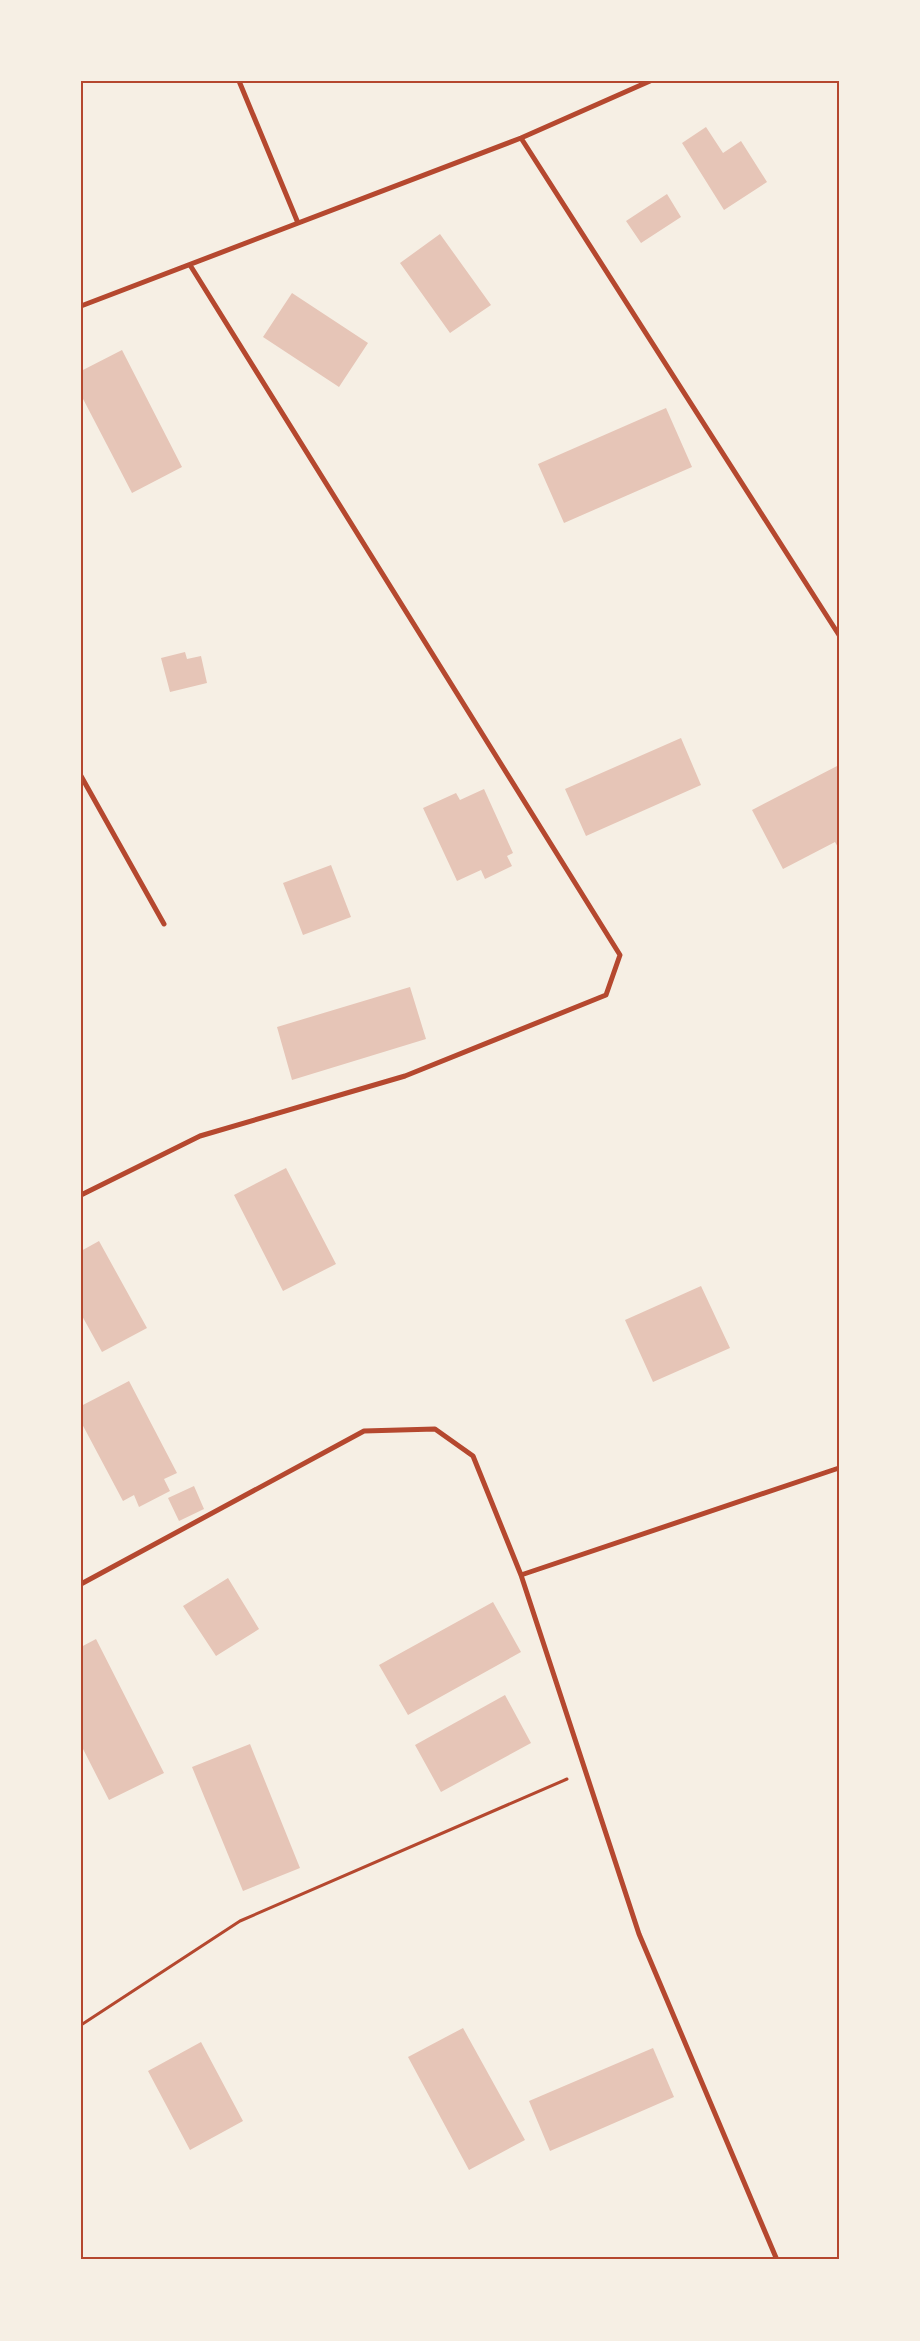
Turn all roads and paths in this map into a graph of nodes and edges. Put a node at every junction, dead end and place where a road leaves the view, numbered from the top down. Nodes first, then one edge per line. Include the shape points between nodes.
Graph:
1 (239, 81) edge
2 (650, 81) edge
3 (521, 138) junction
4 (298, 224) junction
5 (190, 265) junction
6 (81, 306) edge
7 (839, 635) edge
8 (81, 776) edge
9 (164, 924) dead end
10 (81, 1195) edge
11 (839, 1468) edge
12 (521, 1575) junction
13 (81, 1584) edge
14 (586, 1771) junction
15 (81, 2026) edge
16 (777, 2260) edge

1 - 4 street
2 - 3 street
3 - 4 street
3 - 7 street
4 - 5 street
5 - 6 street
5 - 10 street via 620,955 606,995 405,1076 200,1136
8 - 9 street
11 - 12 street
12 - 13 street via 473,1456 436,1429 364,1432
12 - 14 street
14 - 15 path via 240,1921
14 - 16 street via 639,1934

